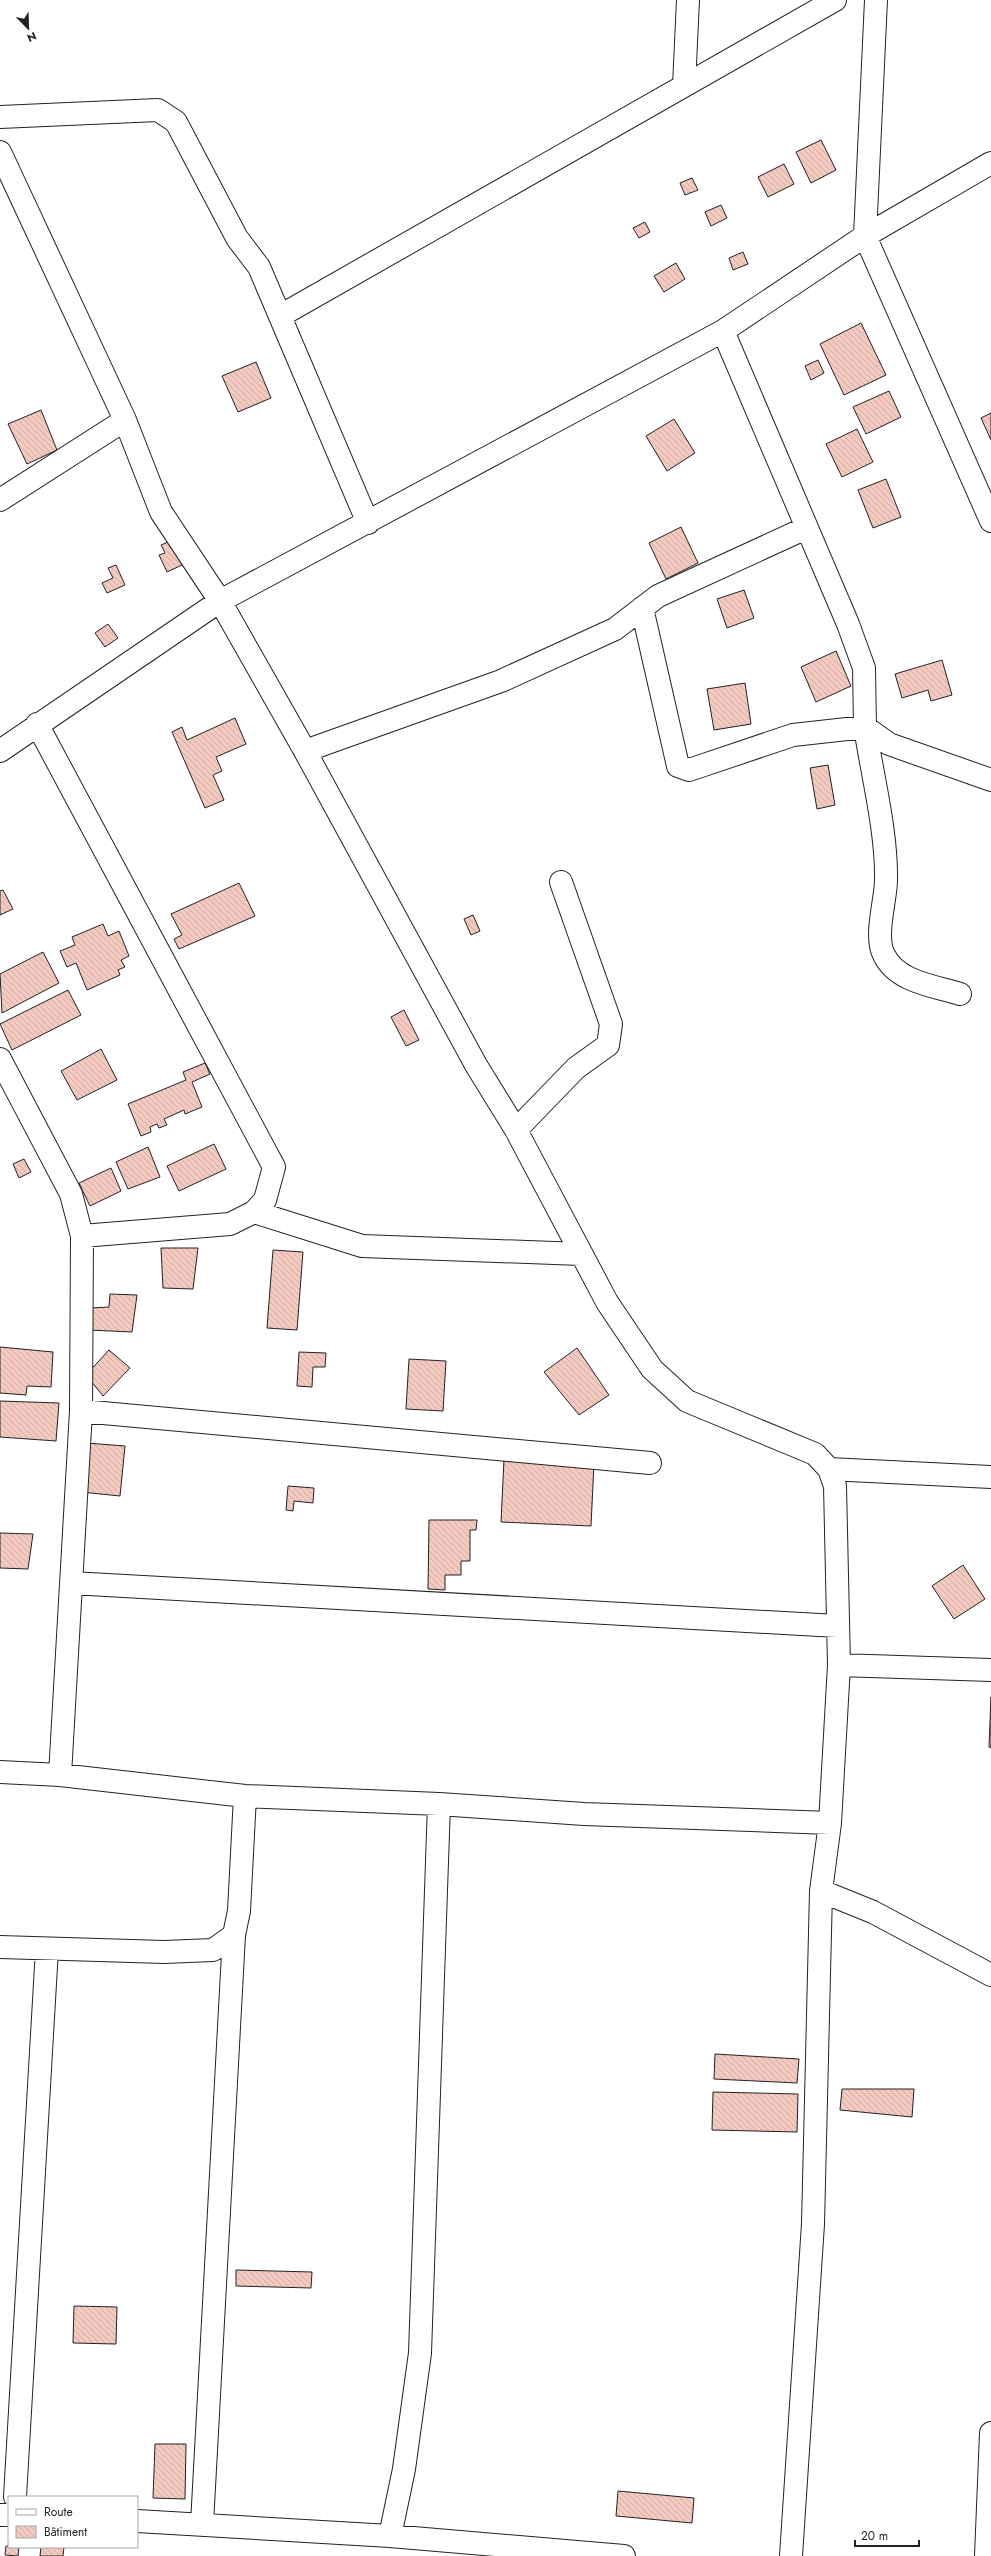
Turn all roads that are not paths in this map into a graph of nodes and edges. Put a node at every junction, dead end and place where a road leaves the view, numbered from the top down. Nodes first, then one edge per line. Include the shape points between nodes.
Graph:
1 (688, 0) edge
2 (835, 0) edge
3 (876, 0) edge
4 (684, 86) junction
5 (0, 117) edge
6 (0, 152) edge
7 (991, 163) edge
8 (865, 236) junction
9 (280, 316) junction
10 (723, 331) junction
11 (125, 420) junction
12 (0, 500) edge
13 (991, 521) edge
14 (368, 523) junction
15 (806, 528) junction
16 (220, 601) junction
17 (642, 608) junction
18 (37, 724) junction
19 (865, 727) junction
20 (0, 750) edge
21 (305, 751) junction
22 (991, 780) edge
23 (560, 882) dead end
24 (960, 994) dead end
25 (0, 1059) edge
26 (516, 1130) junction
27 (254, 1212) junction
28 (82, 1236) junction
29 (581, 1254) junction
30 (81, 1411) junction
31 (650, 1463) dead end
32 (829, 1468) junction
33 (991, 1477) edge
34 (71, 1583) junction
35 (837, 1626) junction
36 (839, 1664) junction
37 (991, 1670) edge
38 (0, 1772) edge
39 (60, 1775) junction
40 (245, 1796) junction
41 (439, 1804) junction
42 (830, 1823) junction
43 (821, 1891) junction
44 (234, 1935) junction
45 (0, 1947) edge
46 (47, 1948) junction
47 (991, 1975) edge
48 (991, 2433) edge
49 (15, 2496) edge
50 (138, 2521) edge
51 (202, 2524) junction
52 (390, 2536) junction
53 (624, 2556) edge
54 (791, 2556) edge
55 (986, 2556) edge

1 - 4 street
2 - 4 street
3 - 8 street
4 - 9 street
5 - 9 street via 158,110 176,122 237,238 259,267
6 - 11 street
7 - 8 street
8 - 10 street
8 - 13 street
9 - 14 street
10 - 14 street
10 - 15 street
11 - 12 street
11 - 16 street via 161,512
14 - 16 street
15 - 17 street via 658,596
15 - 19 street via 848,624 864,668
16 - 18 street
16 - 21 street
17 - 19 street via 678,766 689,770 793,735
17 - 21 street via 615,629 501,681
18 - 20 street
18 - 27 street via 274,1167 265,1200
19 - 22 street via 890,744
19 - 24 street via 886,853 886,882 880,932 884,955 904,977
21 - 26 street via 476,1064
23 - 26 street via 611,1024 608,1045 576,1068
25 - 28 street via 71,1194
26 - 29 street
27 - 28 street via 230,1224
27 - 29 street via 362,1246
28 - 30 street
29 - 32 street via 607,1302 652,1369 687,1401 815,1454
30 - 31 street
30 - 34 street
32 - 33 street
32 - 35 street via 835,1486
34 - 35 street
34 - 39 street
35 - 36 street
36 - 37 street
36 - 42 street
38 - 39 street
39 - 40 street
40 - 41 street
40 - 44 street via 239,1911
41 - 42 street via 584,1814
41 - 52 street via 420,2353 404,2469
42 - 43 street
43 - 47 street via 873,1912
43 - 54 street via 813,2224
44 - 46 street via 212,1950 164,1952
44 - 51 street
45 - 46 street
46 - 49 street
48 - 55 street
50 - 51 street
51 - 52 street
52 - 53 street

